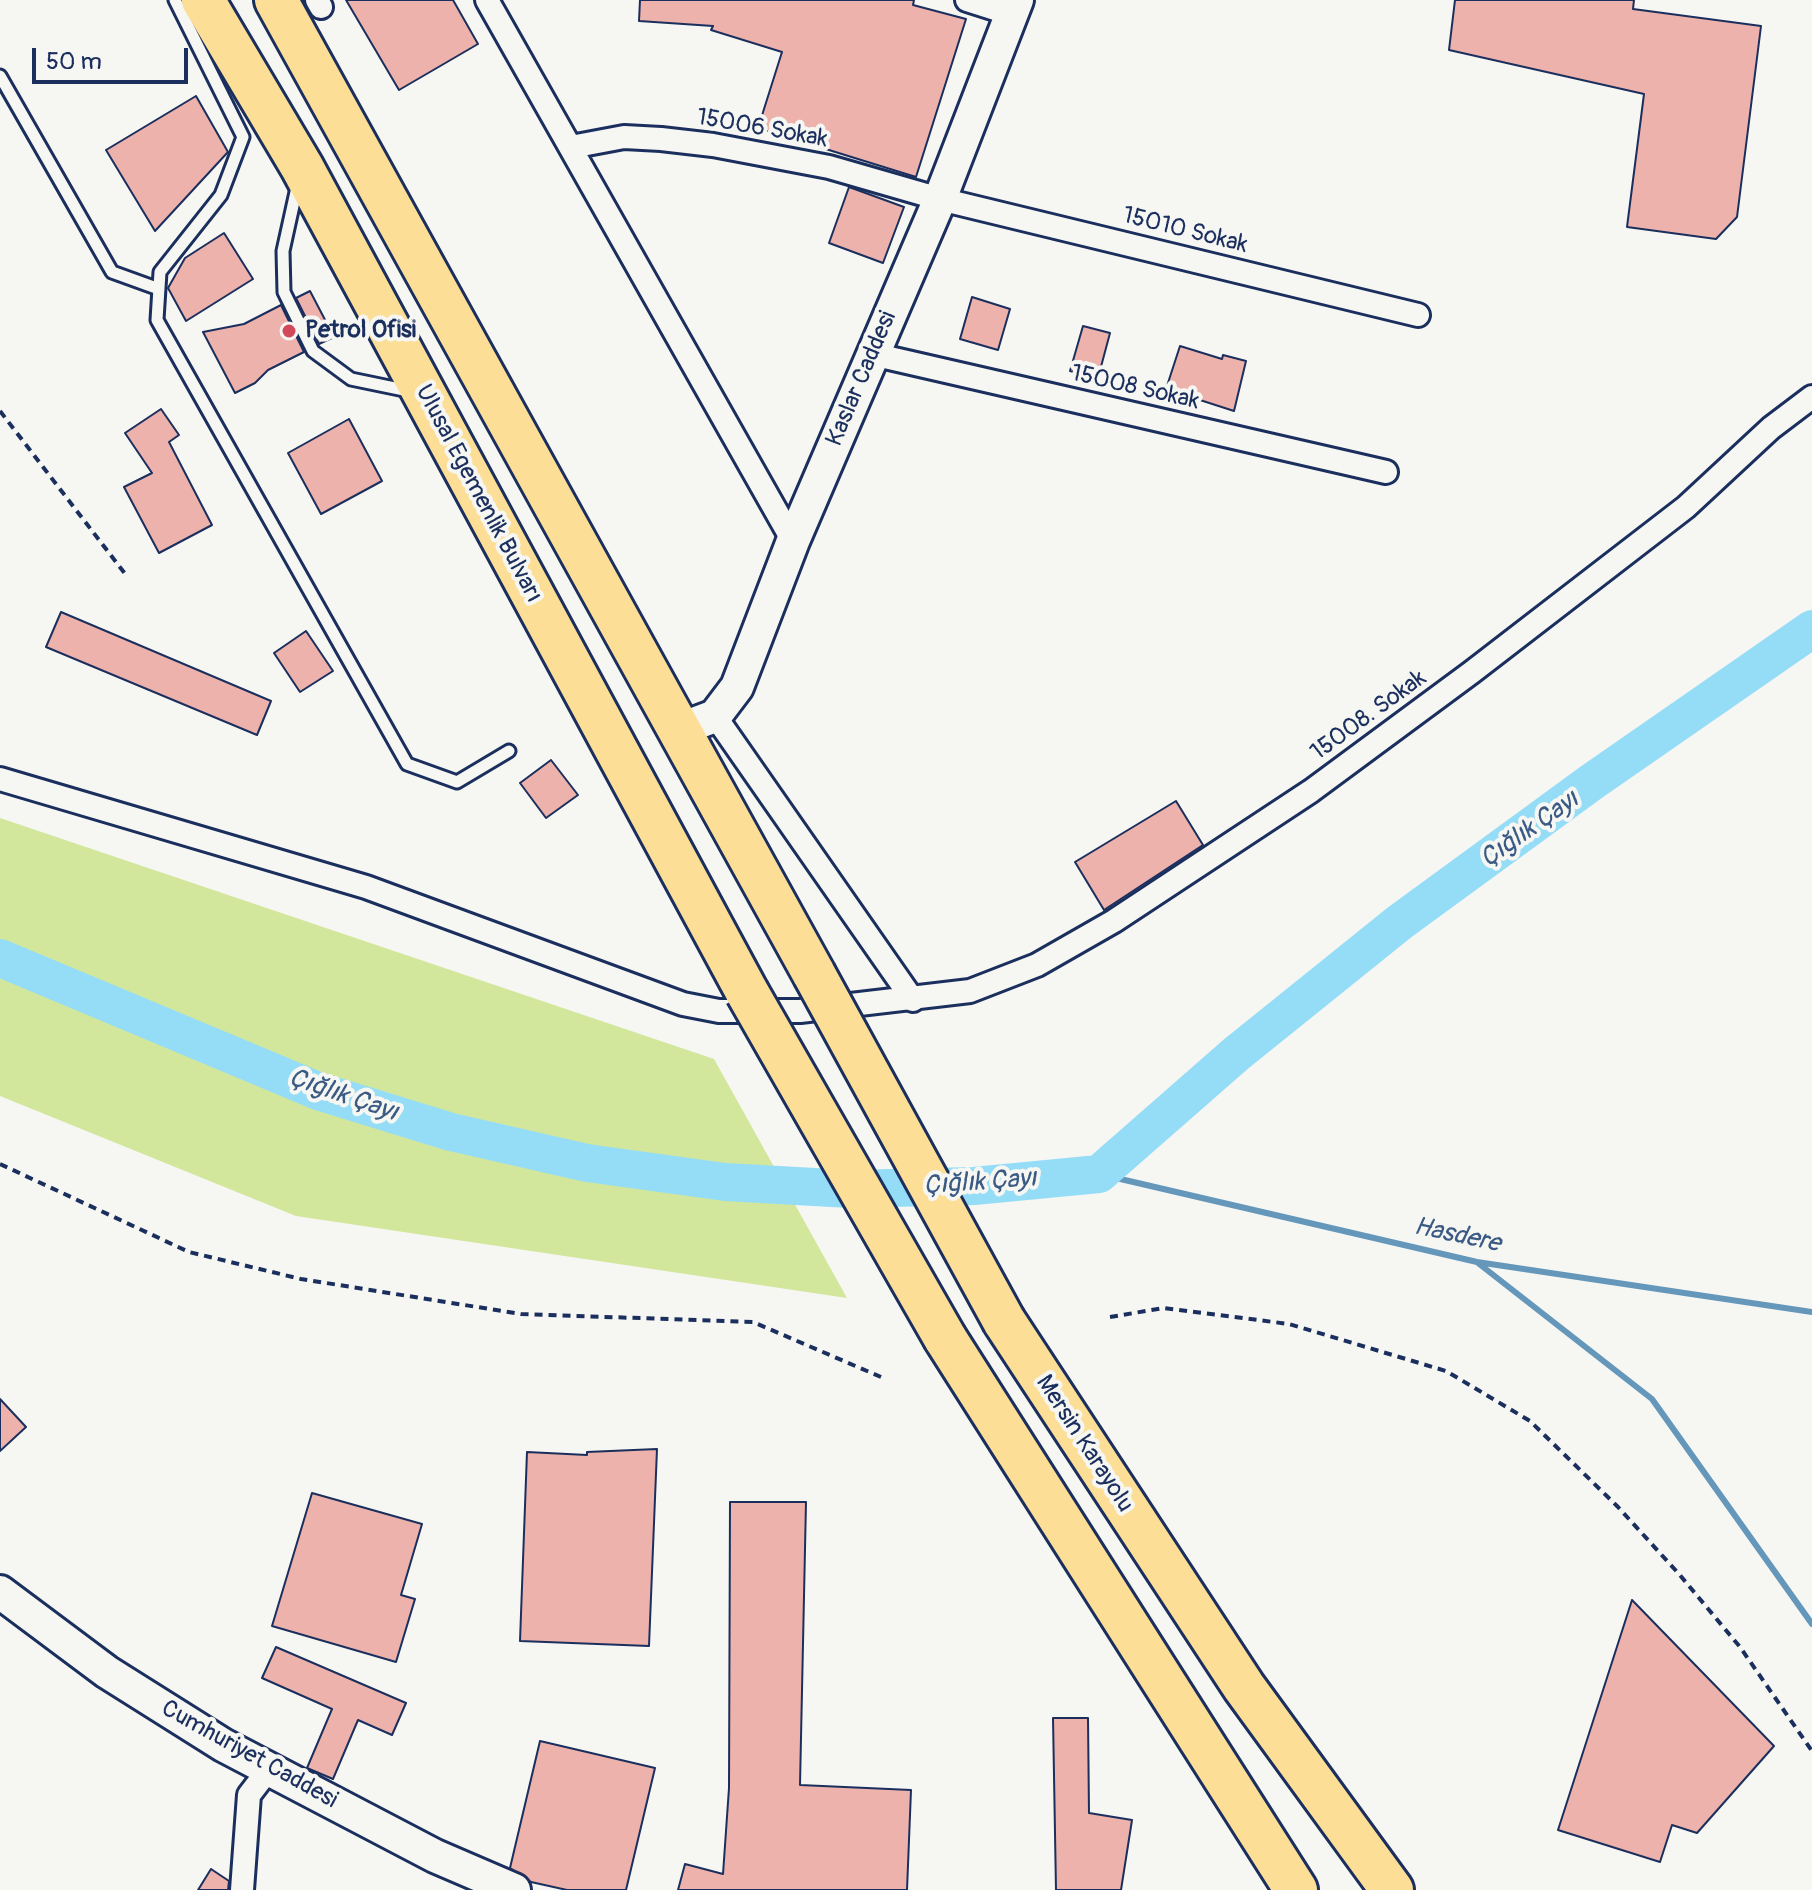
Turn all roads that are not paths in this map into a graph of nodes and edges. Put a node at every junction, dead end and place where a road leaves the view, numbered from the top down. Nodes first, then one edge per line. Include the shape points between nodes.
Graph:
1 (175, 0) edge
2 (203, 0) edge
3 (276, 0) edge
4 (487, 0) edge
5 (967, 0) edge
6 (1014, 7) edge
7 (0, 76) edge
8 (571, 147) junction
9 (302, 167) junction
10 (940, 199) junction
11 (159, 289) junction
12 (1418, 315) dead end
13 (872, 354) junction
14 (424, 394) junction
15 (1812, 397) edge
16 (1386, 472) dead end
17 (793, 541) junction
18 (696, 723) junction
19 (509, 751) dead end
20 (0, 779) edge
21 (913, 1000) junction
22 (0, 1592) edge
23 (269, 1769) junction
24 (242, 1890) edge
25 (514, 1890) edge
26 (1296, 1890) edge
27 (1392, 1890) edge

1 - 11 lane via 243,137 221,195 160,272
2 - 9 highway, Ulusal Egemenlik Bulvarı
3 - 18 highway
4 - 8 street
5 - 6 street
6 - 10 street, Kaslar Caddesi
7 - 11 lane via 112,272
8 - 10 street, 15006 Sokak via 624,137 713,145 853,173
8 - 17 street
9 - 14 highway, Ulusal Egemenlik Bulvarı
9 - 14 lane via 283,251 284,292 313,351 351,379
10 - 12 street, 15010 Sokak
10 - 13 street, Kaslar Caddesi
11 - 19 lane via 157,320 407,764 457,782
13 - 16 street, 15008 Sokak
13 - 17 street, Kaslar Caddesi
14 - 26 highway, Ulusal Egemenlik Bulvarı, bridge via 747,992 945,1338
15 - 21 street, 15008. Sokak via 1686,507 1311,791 1114,921 1037,965 970,991
17 - 18 street, Kaslar Caddesi via 737,687
18 - 21 street
18 - 27 highway, Mersin Karayolu, bridge via 814,974 1004,1321 1244,1687
20 - 21 street, 15008. Sokak via 366,887 683,1004 754,1013
22 - 23 street, Cumhuriyet Caddesi via 107,1672
23 - 24 street via 249,1795
23 - 25 street, Cumhuriyet Caddesi via 435,1856

